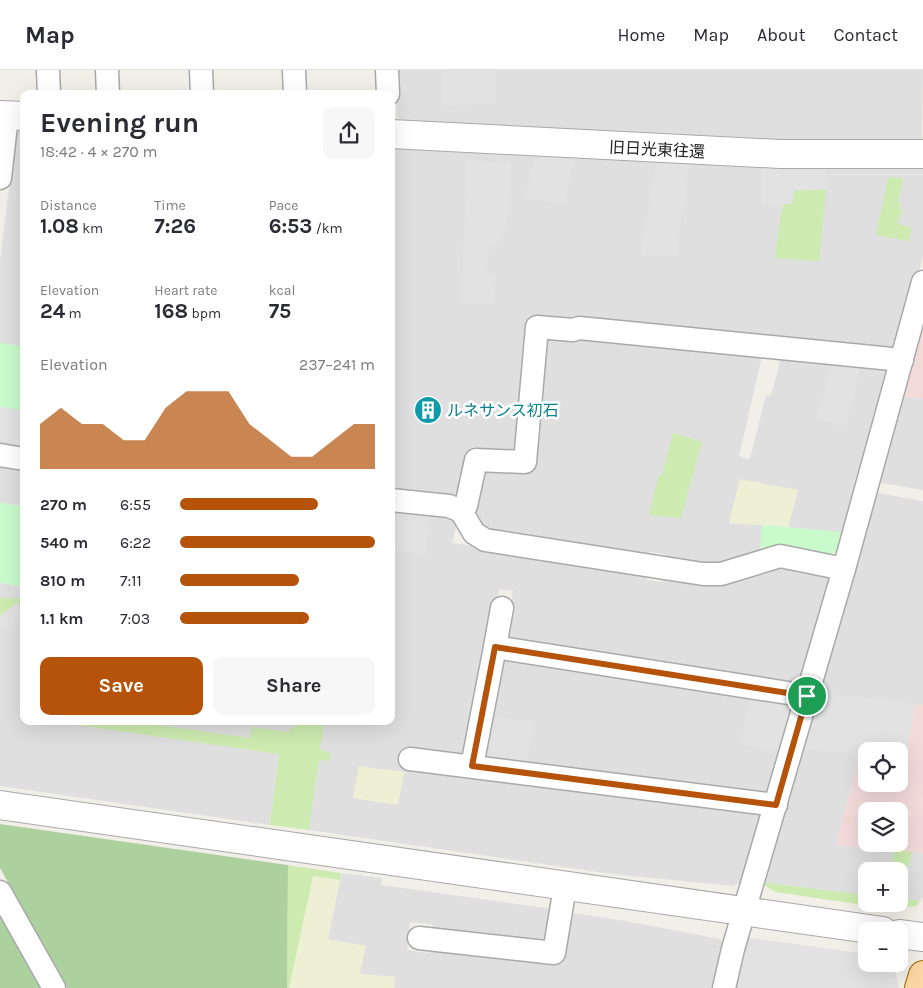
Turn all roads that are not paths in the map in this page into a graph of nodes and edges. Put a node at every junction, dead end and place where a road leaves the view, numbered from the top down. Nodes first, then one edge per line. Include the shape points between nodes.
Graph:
1 (48, 70) edge
2 (107, 70) edge
3 (201, 70) edge
4 (294, 70) edge
5 (387, 70) edge
6 (49, 90) edge
7 (108, 90) edge
8 (202, 90) edge
9 (295, 90) edge
10 (388, 90) edge
11 (10, 116) edge
12 (395, 134) edge
13 (923, 154) edge
14 (0, 178) edge
15 (923, 282) edge
16 (902, 360) junction
17 (0, 456) edge
18 (20, 458) edge
19 (395, 500) edge
20 (461, 510) junction
21 (844, 569) junction
22 (502, 608) dead end
23 (495, 647) junction
24 (807, 696) junction
25 (410, 759) dead end
26 (472, 766) junction
27 (0, 805) edge
28 (776, 805) junction
29 (565, 886) junction
30 (0, 892) edge
31 (744, 911) junction
32 (858, 927) edge
33 (908, 935) edge
34 (923, 937) edge
35 (419, 938) dead end
36 (923, 974) edge
37 (54, 988) edge
38 (724, 988) edge
39 (918, 988) edge

1 - 6 street
2 - 7 street
3 - 8 street
4 - 9 street
5 - 10 street
11 - 14 street
12 - 13 street, 旧日光東往還 via 780,154
15 - 16 street
16 - 20 street via 537,327 525,462 476,460 466,506
16 - 21 street
17 - 18 street
19 - 20 street
20 - 21 street via 474,533 485,540 703,574 721,574 780,556
21 - 24 street
22 - 23 street
23 - 24 street
23 - 26 street
24 - 28 street
25 - 26 street
26 - 28 street
27 - 29 street
28 - 31 street
29 - 31 street
29 - 35 street via 554,953
30 - 37 street
31 - 32 street
31 - 38 street
33 - 34 street
36 - 39 main road

